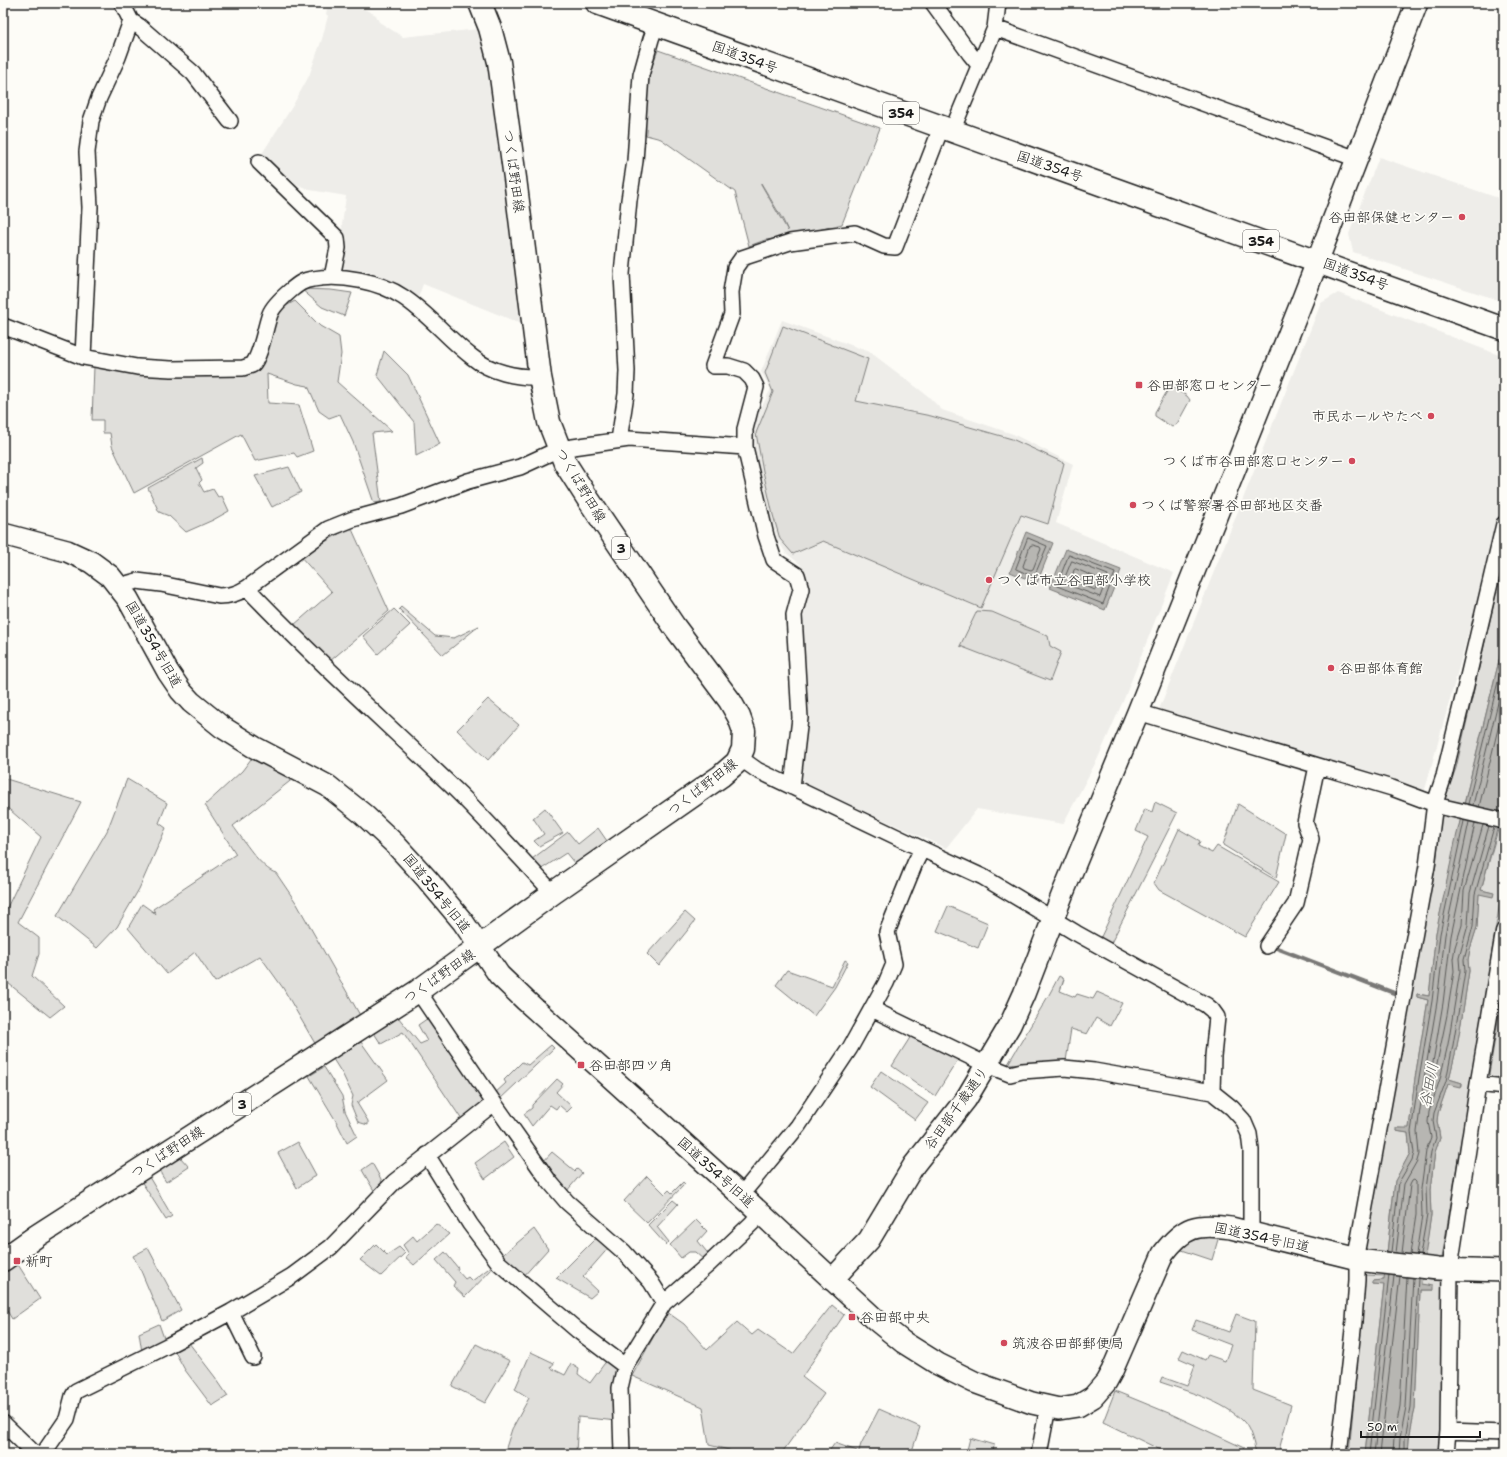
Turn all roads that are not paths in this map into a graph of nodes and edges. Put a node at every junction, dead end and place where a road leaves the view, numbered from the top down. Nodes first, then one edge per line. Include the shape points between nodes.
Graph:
1 (122, 3) edge
2 (480, 3) edge
3 (597, 3) edge
4 (934, 3) edge
5 (998, 3) edge
6 (1417, 3) edge
7 (131, 21) junction
8 (656, 25) junction
9 (995, 28) junction
10 (979, 64) junction
11 (230, 121) dead end
12 (946, 130) junction
13 (1357, 160) junction
14 (259, 162) dead end
15 (1318, 260) junction
16 (332, 277) junction
17 (3, 326) edge
18 (1504, 329) edge
19 (84, 357) junction
20 (540, 377) junction
21 (619, 440) junction
22 (745, 447) junction
23 (559, 449) junction
24 (1504, 524) edge
25 (3, 534) edge
26 (119, 586) junction
27 (247, 588) junction
28 (1138, 712) junction
29 (740, 758) junction
30 (1316, 766) junction
31 (792, 787) junction
32 (1439, 805) junction
33 (1504, 821) edge
34 (922, 849) junction
35 (553, 893) junction
36 (1053, 919) junction
37 (1504, 930) edge
38 (1267, 946) dead end
39 (479, 947) junction
40 (418, 991) junction
41 (872, 1009) junction
42 (987, 1065) junction
43 (1478, 1084) junction
44 (1504, 1087) edge
45 (1212, 1092) junction
46 (494, 1104) junction
47 (427, 1155) junction
48 (741, 1195) junction
49 (760, 1213) junction
50 (1251, 1233) junction
51 (3, 1260) edge
52 (1361, 1260) junction
53 (1444, 1270) junction
54 (1504, 1271) edge
55 (832, 1280) junction
56 (664, 1303) junction
57 (231, 1312) junction
58 (253, 1357) dead end
59 (625, 1366) junction
60 (1048, 1407) junction
61 (3, 1423) edge
62 (1448, 1431) junction
63 (1504, 1433) edge
64 (35, 1454) edge
65 (43, 1454) edge
66 (622, 1454) edge
67 (1039, 1454) edge
68 (1339, 1454) edge
69 (1446, 1454) edge

1 - 7 street
2 - 20 main road, つくば野田線 / 3 via 499,62
3 - 8 main road, 国道354号 / 354
4 - 10 street
5 - 9 street
6 - 13 street, 谷田部千歳通り
7 - 11 street via 194,73
7 - 19 street via 91,121 87,152 90,207
8 - 12 main road, 国道354号 / 354
8 - 21 street via 641,75 635,161 622,274 627,370
9 - 10 street
9 - 13 street
10 - 12 street
12 - 15 main road, 国道354号 / 354
12 - 22 street via 895,247 884,246 855,233 790,242 742,258 735,268 731,292 732,314 713,366 728,366 744,371 756,387 745,429
13 - 15 street, 谷田部千歳通り
14 - 16 street via 337,238 338,248
15 - 18 main road, 国道354号 / 354
15 - 28 street, 谷田部千歳通り
16 - 19 street via 300,283 285,296 270,312 255,360 243,368 171,369
16 - 20 street via 357,280 403,297 472,358 485,366 497,371
17 - 19 street
20 - 23 main road, つくば野田線 / 3 via 549,422
21 - 22 street
21 - 23 street
22 - 31 street via 774,560 797,575 800,589 794,615 800,718
23 - 27 street via 520,467 468,481 328,529
23 - 29 main road, つくば野田線 / 3 via 588,499 665,613 730,701 744,731
24 - 32 street
25 - 26 street, 国道354号旧道 via 84,558 98,566
26 - 27 street via 137,582 161,584 219,596 237,594
26 - 39 street, 国道354号旧道 via 181,691 222,727 328,786 363,814 427,879
27 - 35 street via 460,795
28 - 30 street
28 - 36 street, 谷田部千歳通り
29 - 31 street via 757,770
29 - 35 main road, つくば野田線 / 3 via 727,771 687,800
30 - 32 street
30 - 38 street via 1305,823 1310,839 1296,903
31 - 34 street
32 - 33 street
32 - 52 street via 1357,1250
34 - 36 street via 983,877
34 - 41 street via 887,932 894,964
35 - 39 main road, つくば野田線 / 3
36 - 42 street, 谷田部千歳通り via 1010,1025
36 - 45 street via 1206,1005 1215,1013 1217,1017
37 - 43 street
39 - 40 main road, つくば野田線 / 3
39 - 48 street, 国道354号旧道 via 500,975 525,1000
40 - 46 street
40 - 51 main road, つくば野田線 / 3 via 44,1231
41 - 42 street
41 - 48 street via 850,1048 798,1126
42 - 45 street via 1010,1074 1064,1068 1094,1071
42 - 55 street, 谷田部千歳通り via 966,1099 914,1165 869,1240
43 - 44 street
43 - 53 street
45 - 50 street via 1243,1120 1249,1134
46 - 47 street
46 - 56 street via 562,1197 624,1252 651,1282
47 - 57 street via 394,1182 331,1247 292,1276
47 - 59 street via 470,1224 499,1263 577,1330
48 - 49 street, 国道354号旧道
49 - 55 street, 国道354号旧道
49 - 56 street via 709,1264
50 - 52 street, 国道354号旧道
50 - 60 street, 国道354号旧道 via 1218,1226 1204,1226 1192,1228 1173,1240 1163,1254 1112,1371 1098,1393 1078,1406
52 - 53 street, 国道354号旧道
52 - 68 street
53 - 54 street, 国道354号旧道
53 - 62 street
55 - 60 street, 国道354号旧道 via 903,1342 938,1364 974,1382
56 - 59 street
57 - 58 street
57 - 65 street via 76,1391 67,1419
59 - 66 street via 620,1388
60 - 67 street
61 - 64 street
62 - 63 street
62 - 69 street

